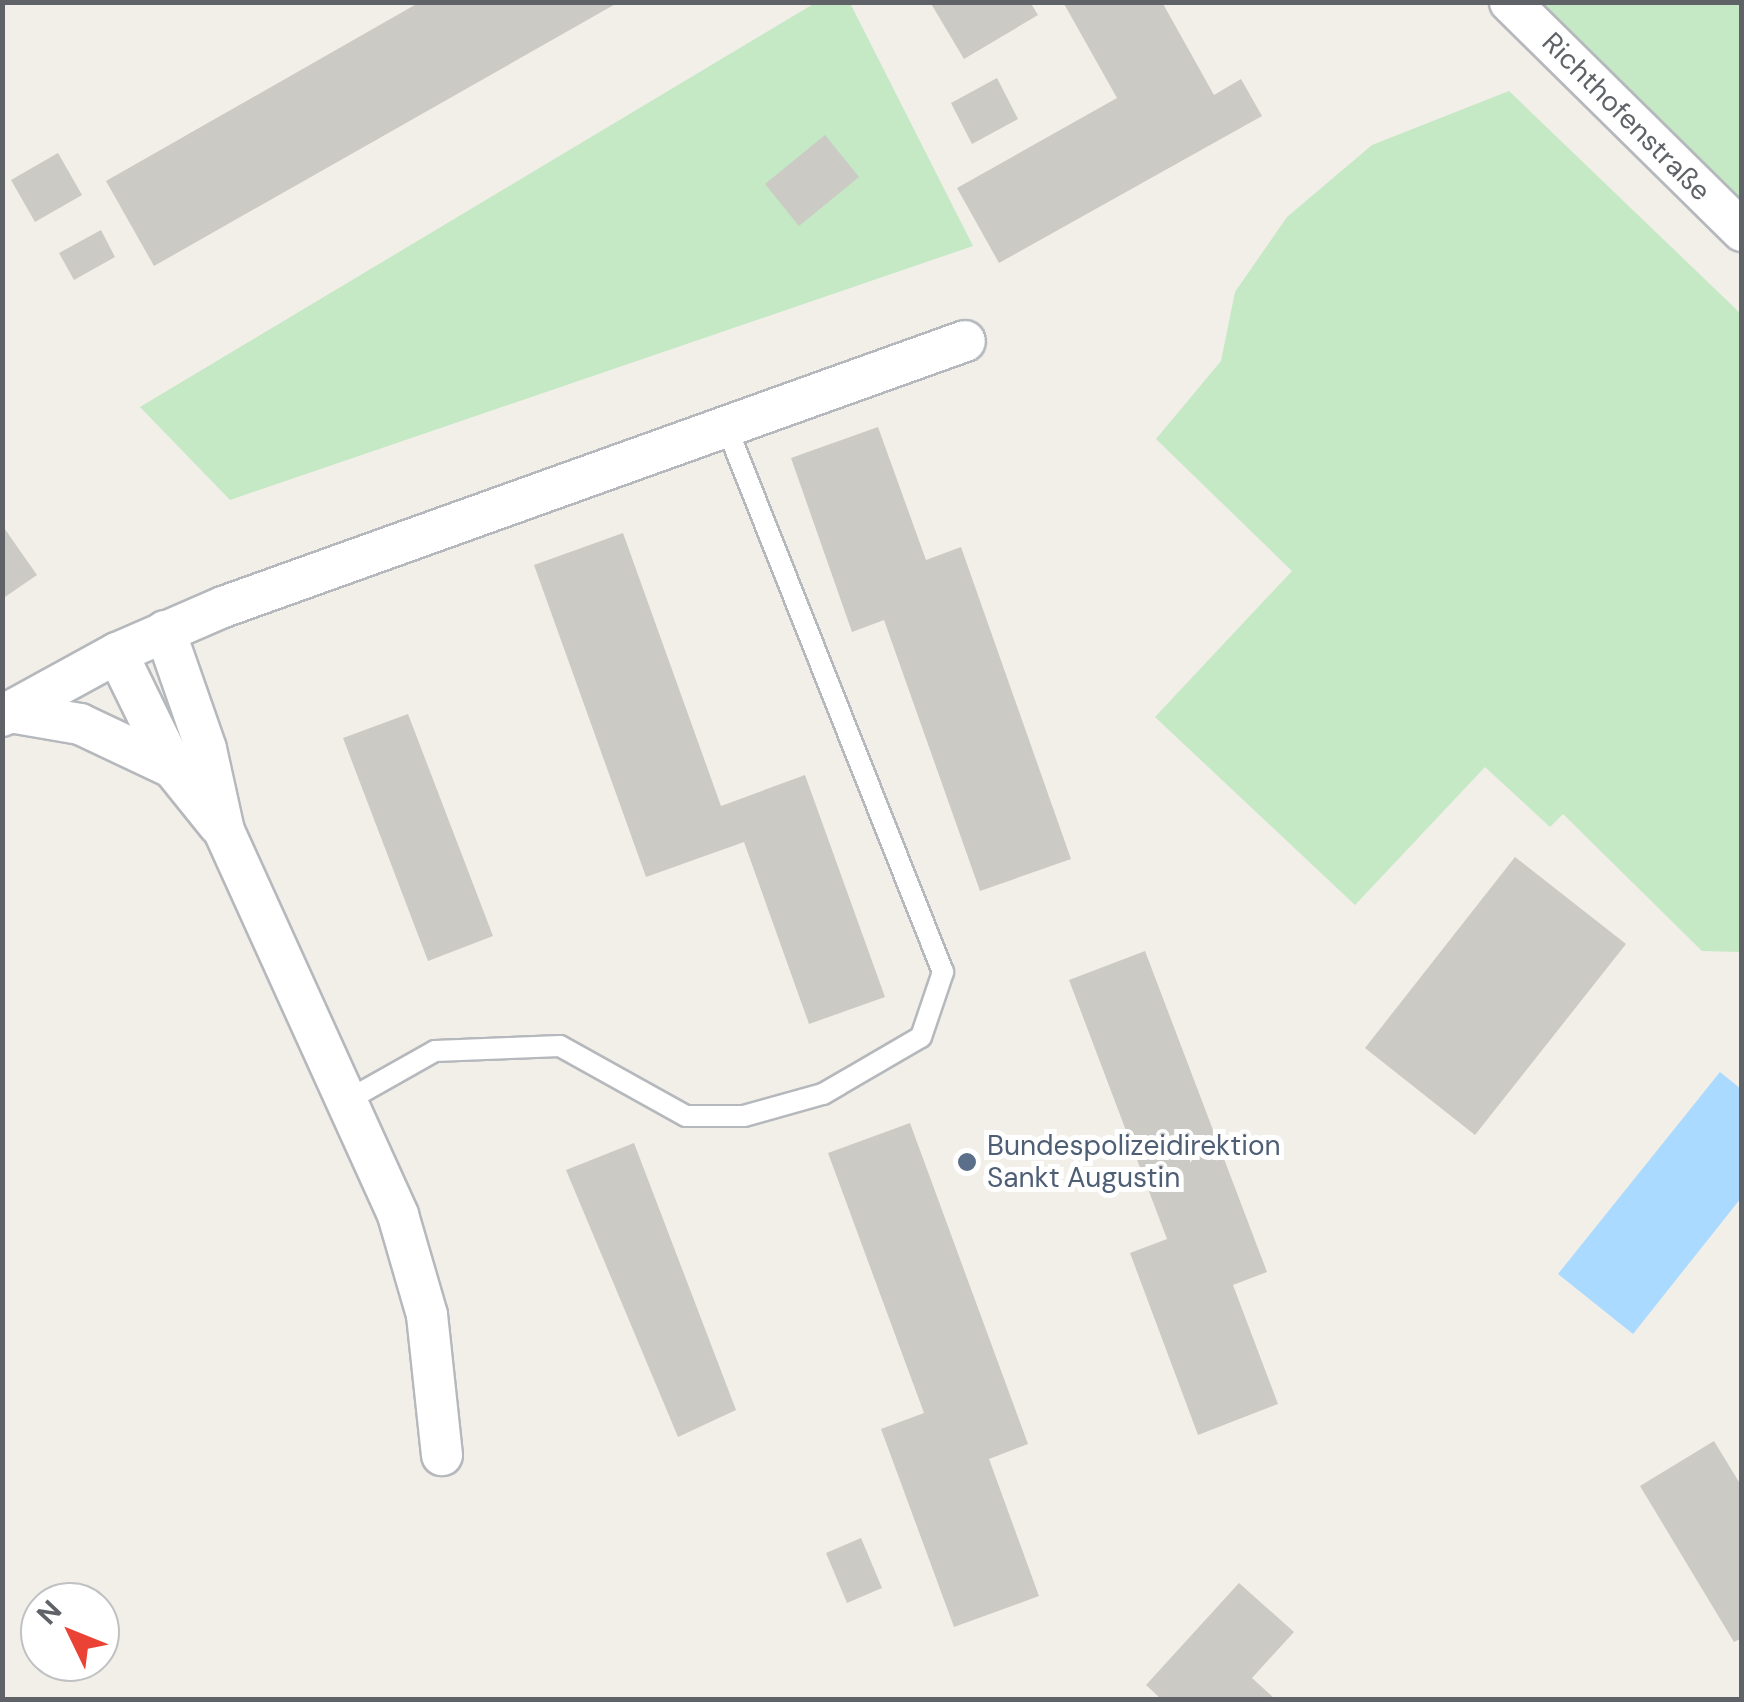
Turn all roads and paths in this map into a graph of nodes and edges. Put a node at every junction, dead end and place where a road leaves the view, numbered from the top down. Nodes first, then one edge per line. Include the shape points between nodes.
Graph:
1 (1510, 2) edge
2 (1742, 231) edge
3 (964, 341) dead end
4 (727, 428) junction
5 (165, 631) junction
6 (117, 653) junction
7 (6, 714) edge
8 (173, 768) junction
9 (224, 831) junction
10 (348, 1100) junction
11 (442, 1455) dead end

1 - 2 street, Richthofenstraße
3 - 4 street
4 - 5 street
4 - 10 lane via 943,972 921,1037 823,1094 744,1116 686,1116 560,1046 435,1051
5 - 6 street
5 - 9 street via 206,749
6 - 7 street
6 - 8 street
7 - 8 street via 80,724
8 - 9 street
9 - 10 street
10 - 11 street via 416,1274 436,1366

